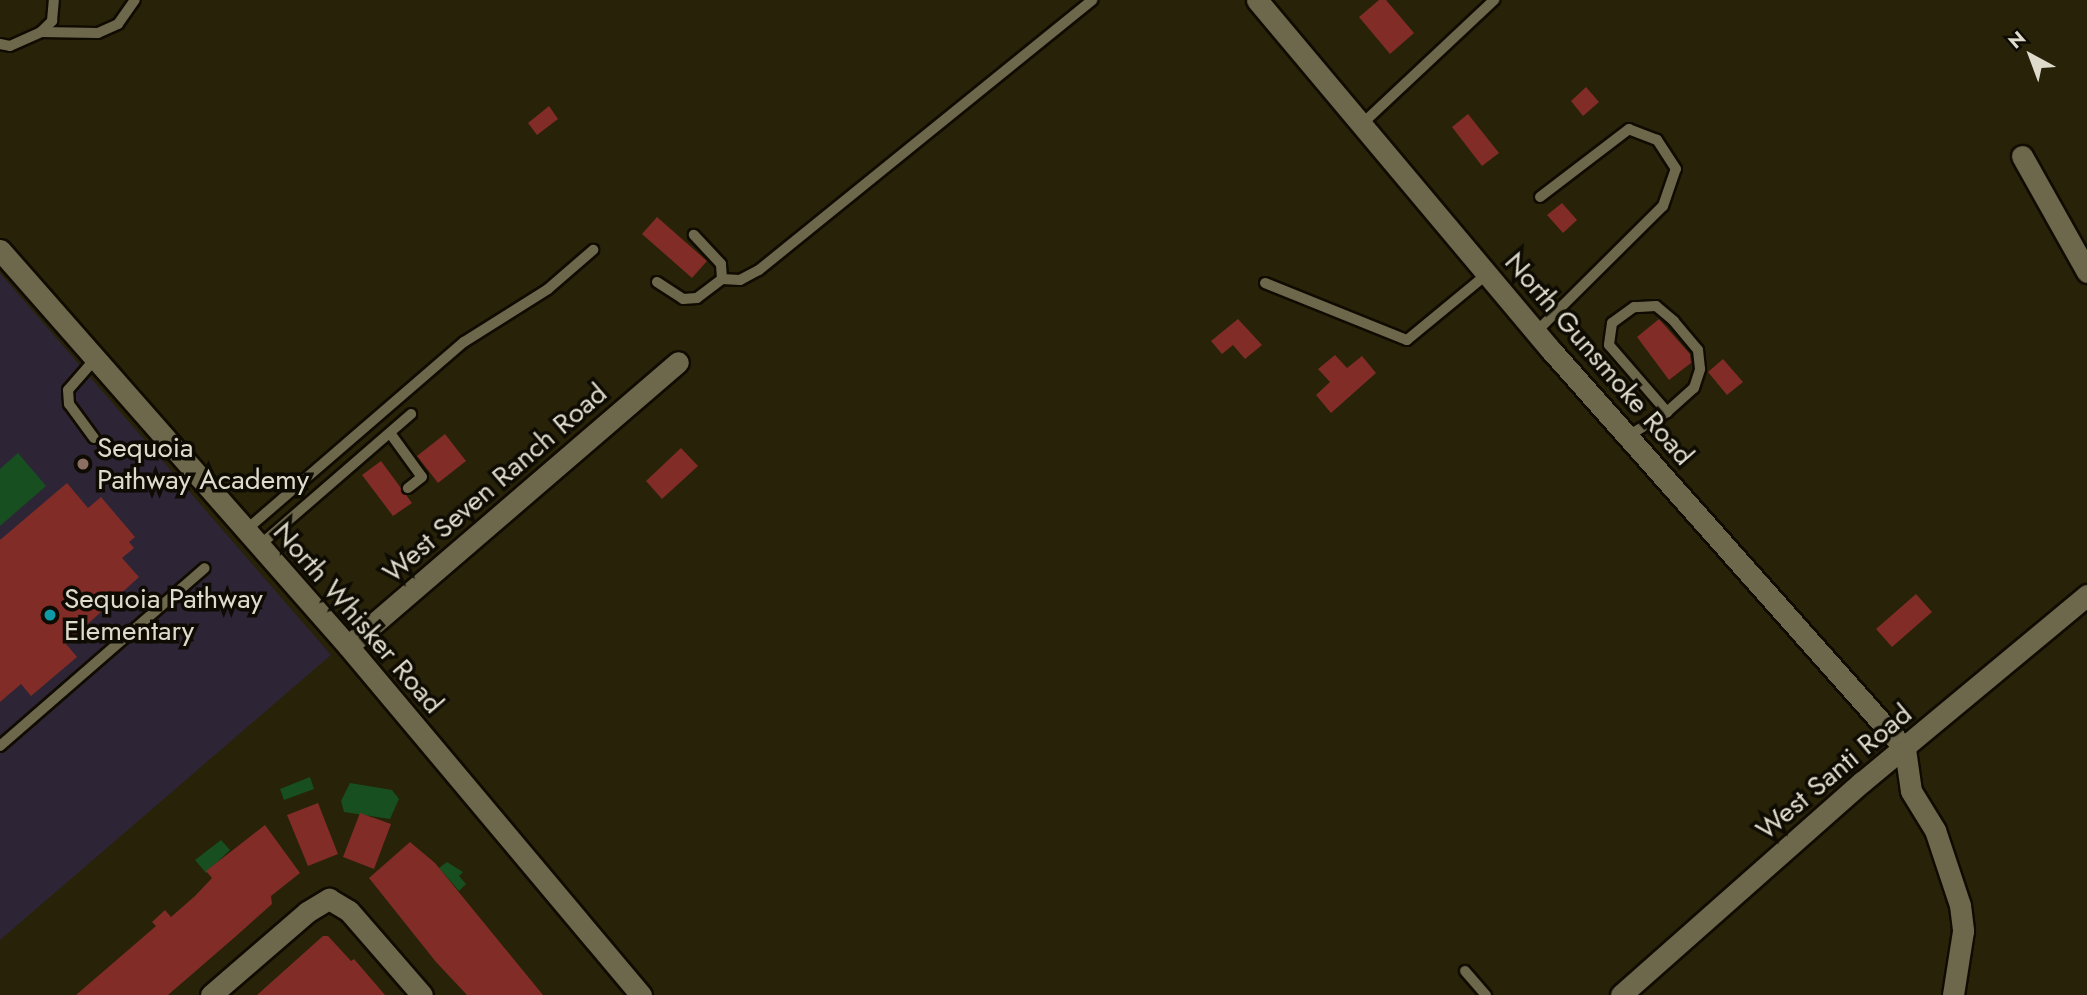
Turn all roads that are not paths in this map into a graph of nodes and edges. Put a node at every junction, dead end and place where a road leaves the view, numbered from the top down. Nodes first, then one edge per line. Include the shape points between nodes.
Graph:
1 (54, 0) edge
2 (135, 0) edge
3 (1093, 0) edge
4 (1257, 0) edge
5 (1494, 0) edge
6 (41, 32) junction
7 (0, 44) edge
8 (1361, 125) junction
9 (2022, 156) dead end
10 (1540, 197) dead end
11 (694, 235) dead end
12 (0, 250) edge
13 (593, 250) dead end
14 (2087, 272) edge
15 (1487, 274) junction
16 (722, 279) junction
17 (657, 282) dead end
18 (1265, 283) dead end
19 (1536, 332) junction
20 (95, 359) junction
21 (678, 362) dead end
22 (1667, 412) junction
23 (411, 414) dead end
24 (390, 433) junction
25 (1628, 436) junction
26 (94, 438) dead end
27 (408, 488) dead end
28 (253, 538) junction
29 (205, 568) dead end
30 (2087, 595) edge
31 (348, 646) junction
32 (0, 746) edge
33 (1905, 749) junction
34 (1465, 971) dead end
35 (211, 995) edge
36 (422, 995) edge
37 (641, 995) edge
38 (1486, 995) edge
39 (1621, 995) edge
40 (1953, 995) edge

1 - 6 lane via 52,21
2 - 6 lane via 118,24 98,33
3 - 16 lane via 759,270 740,280
4 - 8 street, North Gunsmoke Road
5 - 8 lane
6 - 7 lane via 10,46
8 - 15 street, North Gunsmoke Road
9 - 14 street
10 - 19 lane via 1629,129 1657,140 1676,169 1663,206
11 - 16 lane via 721,264
12 - 20 street, North Whisker Road
13 - 28 lane via 548,289 464,342
15 - 18 lane via 1407,341
15 - 19 street, North Gunsmoke Road
16 - 17 lane via 697,298 683,299
19 - 25 street, North Gunsmoke Road
20 - 26 lane via 68,390 69,404
20 - 28 street, North Whisker Road
21 - 31 street, West Seven Ranch Road
22 - 22 lane via 1693,388 1700,369 1698,350 1656,306 1634,307 1612,323 1609,345
22 - 25 lane
23 - 24 lane
24 - 27 lane via 422,477
24 - 28 lane
25 - 33 street, North Gunsmoke Road
28 - 31 street, North Whisker Road
29 - 32 lane
30 - 33 street, West Santi Road
31 - 37 street, North Whisker Road
33 - 39 street, West Santi Road
33 - 40 street via 1911,791 1935,830 1960,905 1963,931
34 - 38 lane
35 - 36 street via 307,912 329,899 349,911

